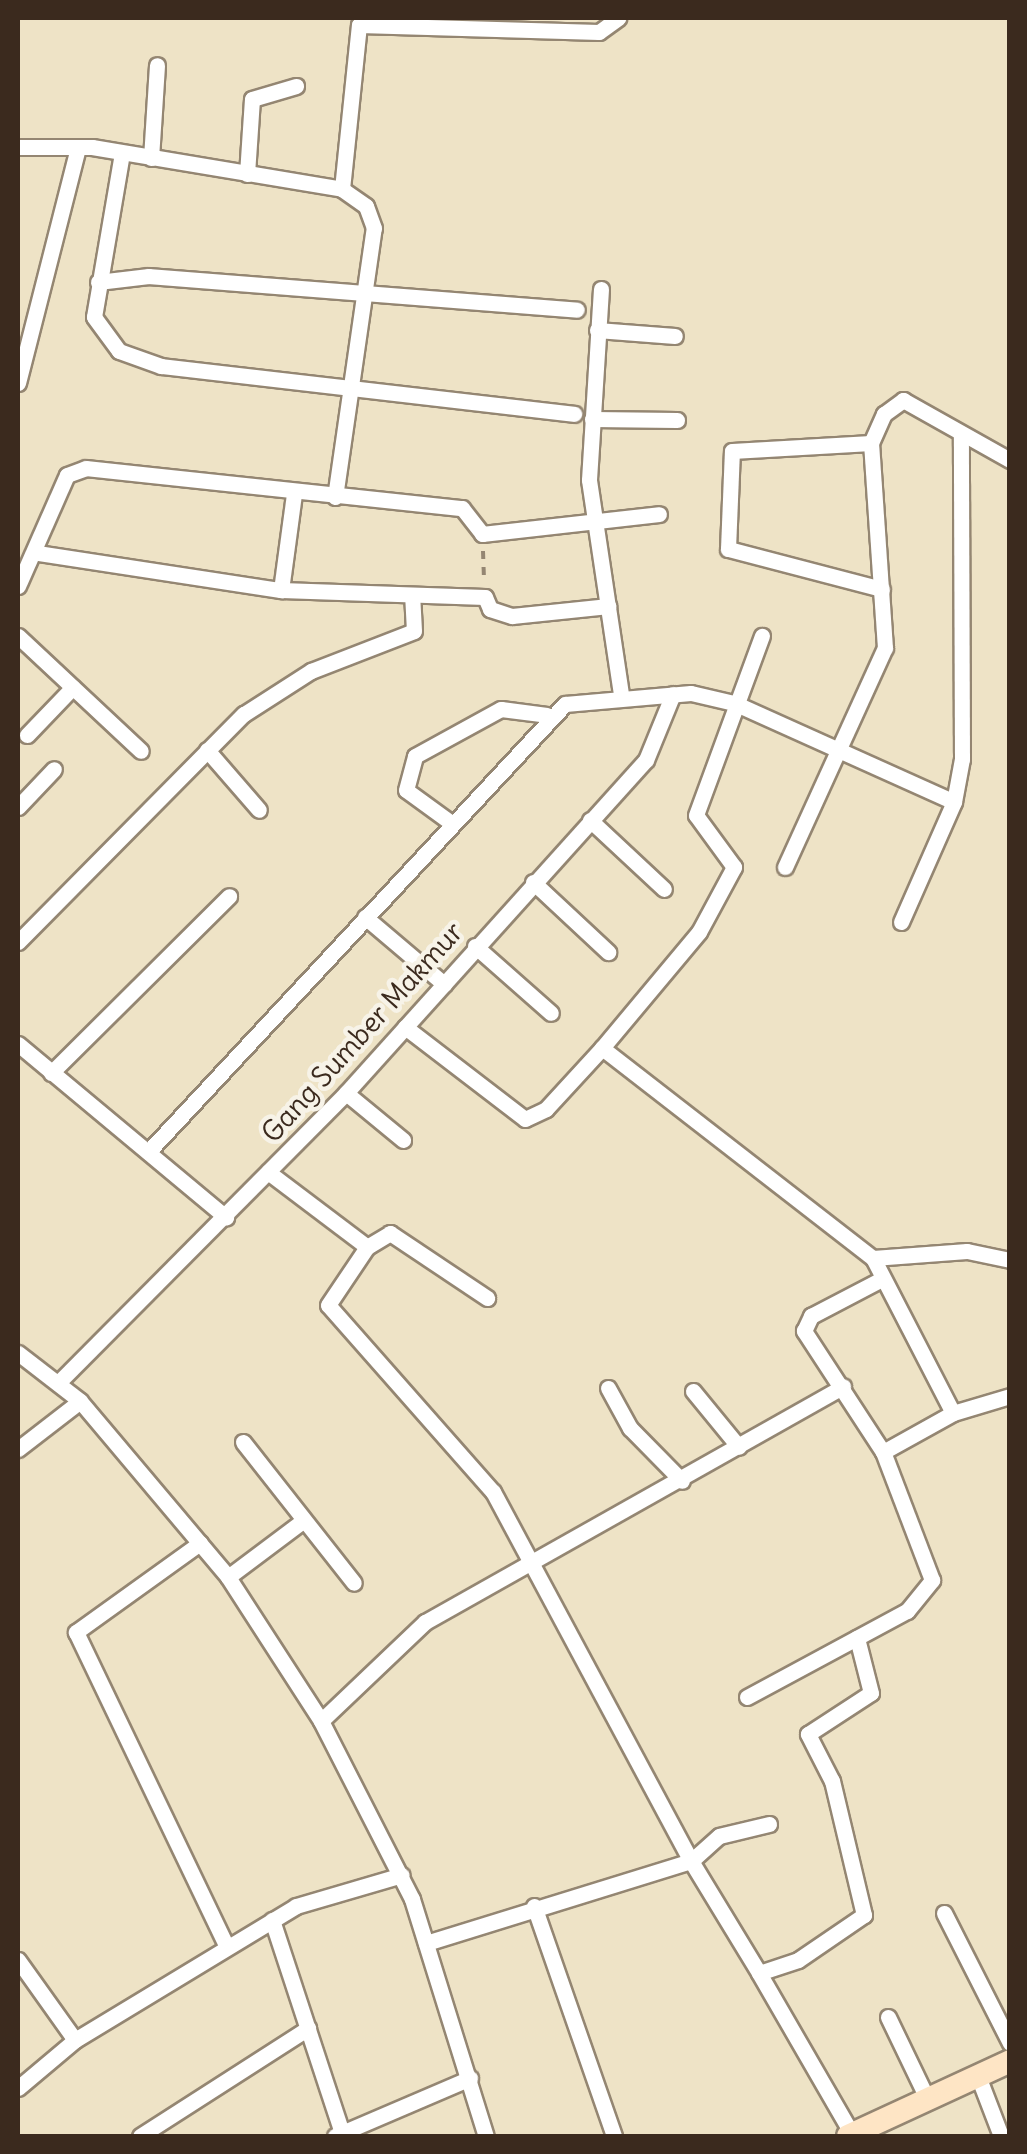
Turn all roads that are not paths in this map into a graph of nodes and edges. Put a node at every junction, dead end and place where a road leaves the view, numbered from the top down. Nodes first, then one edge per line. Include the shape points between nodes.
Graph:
1 (618, 18) edge
2 (157, 65) dead end
3 (296, 86) dead end
4 (18, 147) edge
5 (78, 151) junction
6 (122, 153) junction
7 (151, 158) junction
8 (247, 174) junction
9 (342, 189) junction
10 (98, 282) junction
11 (601, 288) dead end
12 (364, 294) junction
13 (577, 310) dead end
14 (597, 330) junction
15 (675, 336) dead end
16 (18, 383) edge
17 (353, 388) junction
18 (574, 414) dead end
19 (592, 419) junction
20 (677, 420) dead end
21 (961, 437) junction
22 (871, 443) junction
23 (1010, 460) edge
24 (294, 494) junction
25 (336, 497) junction
26 (658, 514) dead end
27 (595, 522) junction
28 (38, 553) junction
29 (18, 586) edge
30 (882, 589) junction
31 (281, 590) junction
32 (412, 598) junction
33 (608, 606) junction
34 (18, 636) edge
35 (762, 636) dead end
36 (73, 688) junction
37 (673, 694) junction
38 (620, 695) junction
39 (734, 703) junction
40 (548, 714) junction
41 (27, 736) dead end
42 (141, 750) dead end
43 (207, 750) junction
44 (835, 752) junction
45 (54, 769) dead end
46 (954, 802) junction
47 (18, 807) edge
48 (259, 810) dead end
49 (590, 820) junction
50 (450, 822) junction
51 (785, 867) dead end
52 (532, 882) junction
53 (664, 889) dead end
54 (229, 896) dead end
55 (365, 917) junction
56 (901, 922) dead end
57 (18, 942) edge
58 (475, 946) junction
59 (608, 952) dead end
60 (444, 984) junction
61 (552, 1013) dead end
62 (405, 1028) junction
63 (18, 1044) edge
64 (602, 1048) junction
65 (51, 1073) junction
66 (346, 1093) junction
67 (403, 1140) dead end
68 (148, 1152) junction
69 (268, 1172) junction
70 (226, 1218) junction
71 (367, 1247) junction
72 (873, 1258) junction
73 (1010, 1260) edge
74 (880, 1280) junction
75 (487, 1298) dead end
76 (18, 1352) edge
77 (58, 1384) junction
78 (842, 1386) junction
79 (608, 1388) dead end
80 (694, 1391) dead end
81 (1010, 1396) edge
82 (80, 1402) junction
83 (953, 1412) junction
84 (243, 1442) dead end
85 (740, 1447) junction
86 (18, 1448) edge
87 (883, 1452) junction
88 (682, 1482) junction
89 (300, 1523) junction
90 (200, 1543) junction
91 (530, 1558) junction
92 (228, 1577) junction
93 (354, 1583) dead end
94 (858, 1638) junction
95 (747, 1697) dead end
96 (321, 1721) junction
97 (770, 1824) dead end
98 (691, 1861) junction
99 (402, 1875) junction
100 (534, 1906) junction
101 (944, 1914) dead end
102 (272, 1920) junction
103 (426, 1944) junction
104 (227, 1947) junction
105 (18, 1960) edge
106 (759, 1974) junction
107 (888, 2017) dead end
108 (308, 2028) junction
109 (75, 2040) junction
110 (1010, 2043) edge
111 (1010, 2061) edge
112 (978, 2076) junction
113 (470, 2078) junction
114 (18, 2088) edge
115 (928, 2100) junction
116 (338, 2135) edge
117 (140, 2136) edge
118 (486, 2136) edge
119 (614, 2136) edge
120 (850, 2136) edge
121 (1001, 2136) edge

1 - 9 street via 599,32 362,21
2 - 7 street
3 - 8 street via 252,99
4 - 5 street
5 - 6 street
5 - 16 street
6 - 7 street
6 - 10 street
7 - 8 street
8 - 9 street
9 - 12 street via 366,206 374,228
10 - 12 street via 149,276
10 - 17 street via 99,326 140,362
11 - 14 street
12 - 13 street
12 - 17 street
14 - 15 street
14 - 19 street
17 - 18 street
17 - 25 street
19 - 20 street
19 - 27 street
21 - 22 street via 903,400 884,414
21 - 23 street
21 - 46 street via 962,760
22 - 30 street
22 - 30 street via 732,450 724,537 738,557
24 - 25 street
24 - 28 street via 74,469
24 - 31 street
25 - 27 street via 462,508 482,534
26 - 27 street
27 - 33 street
28 - 29 street
28 - 31 street
30 - 44 street via 886,648
31 - 32 street
32 - 33 street via 485,597 490,609 512,616
32 - 43 street via 418,624 407,637 283,687
33 - 38 street
34 - 36 street
35 - 39 street
36 - 41 street
36 - 42 street
37 - 38 street
37 - 39 street
37 - 49 street, Gang Sumber Makmur via 646,760
38 - 40 street
39 - 44 street
39 - 64 street via 696,815 734,867 699,932
40 - 50 street
40 - 50 street via 519,707 485,714 414,756 406,790
43 - 48 street
43 - 57 street
44 - 46 street
44 - 51 street
45 - 47 street
46 - 56 street
49 - 52 street, Gang Sumber Makmur
49 - 53 street
50 - 55 street
52 - 58 street, Gang Sumber Makmur
52 - 59 street
54 - 65 street
55 - 60 street
55 - 68 street
58 - 60 street, Gang Sumber Makmur
58 - 61 street
60 - 62 street, Gang Sumber Makmur
62 - 64 street via 525,1119 546,1109
62 - 66 street, Gang Sumber Makmur
63 - 65 street
64 - 72 street
65 - 68 street
66 - 67 street
66 - 69 street, Gang Sumber Makmur
68 - 70 street
69 - 70 street, Gang Sumber Makmur
69 - 71 street
70 - 77 street, Gang Sumber Makmur
71 - 75 street via 390,1233 406,1238
71 - 91 street via 330,1293 334,1322 481,1476
72 - 73 street via 967,1251
72 - 74 street
74 - 78 street via 804,1325
74 - 83 street
76 - 77 street
77 - 82 street
78 - 85 street
78 - 87 street
79 - 88 street via 630,1428
80 - 85 street
81 - 83 street
82 - 86 street
82 - 90 street
83 - 87 street
84 - 89 street
85 - 88 street
87 - 94 street via 932,1580 924,1598
88 - 91 street
89 - 92 street
89 - 93 street
90 - 92 street
90 - 104 street via 76,1632
91 - 96 street via 426,1622
91 - 98 street
92 - 96 street
94 - 95 street
94 - 106 street via 871,1692 808,1734 832,1780 864,1915 798,1960
96 - 99 street
97 - 98 street via 720,1836
98 - 100 street
98 - 106 street
99 - 102 street
99 - 103 street
100 - 103 street
100 - 119 street
101 - 110 street
102 - 104 street
102 - 108 street
103 - 113 street
104 - 109 street
105 - 109 street
106 - 120 street
107 - 115 street
108 - 116 street
108 - 117 street
109 - 114 street
111 - 112 main road
112 - 115 main road
112 - 121 street
113 - 116 street
113 - 118 street
115 - 120 main road

